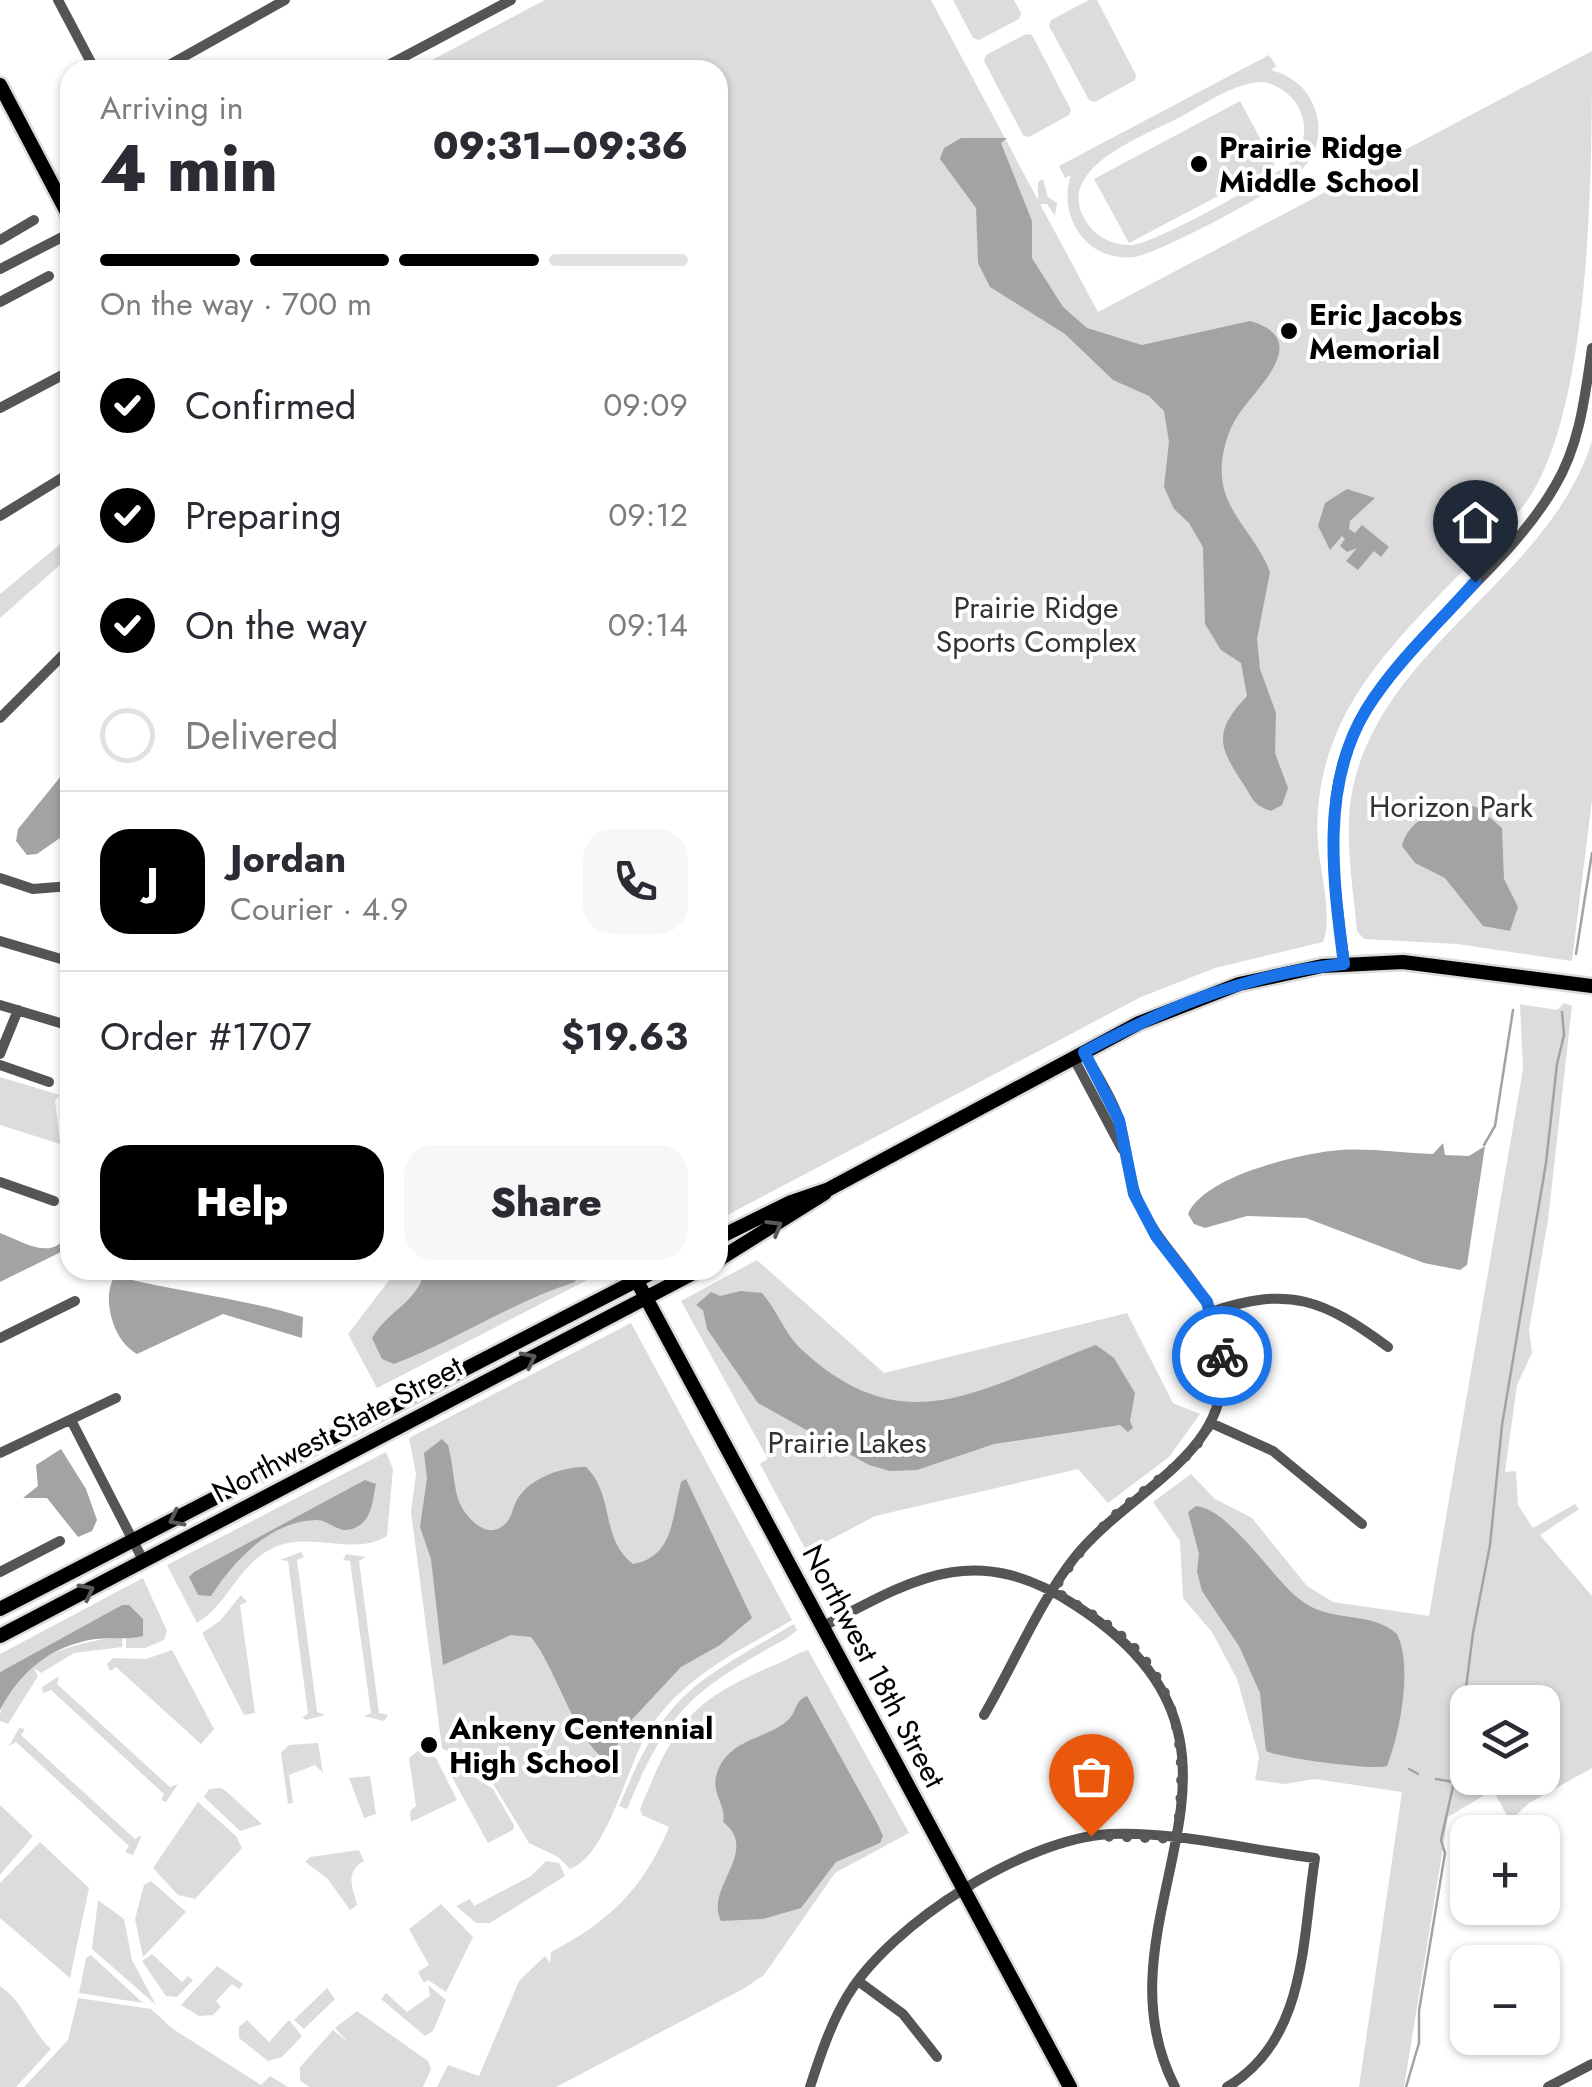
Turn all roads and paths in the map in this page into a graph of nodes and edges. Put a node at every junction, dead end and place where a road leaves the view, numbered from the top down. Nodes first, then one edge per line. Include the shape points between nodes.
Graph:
1 (58, 0) edge
2 (285, 0) edge
3 (511, 0) edge
4 (90, 60) edge
5 (178, 60) edge
6 (398, 60) edge
7 (0, 85) edge
8 (60, 199) edge
9 (34, 220) dead end
10 (60, 238) edge
11 (0, 240) edge
12 (0, 269) edge
13 (49, 276) dead end
14 (0, 302) edge
15 (1592, 348) edge
16 (60, 376) edge
17 (0, 408) edge
18 (60, 479) edge
19 (0, 516) edge
20 (60, 658) edge
21 (0, 718) edge
22 (0, 878) edge
23 (60, 888) edge
24 (0, 942) edge
25 (60, 959) edge
26 (1344, 964) junction
27 (1592, 986) edge
28 (0, 1005) edge
29 (18, 1010) junction
30 (60, 1023) edge
31 (0, 1054) edge
32 (1079, 1054) junction
33 (0, 1065) edge
34 (49, 1082) dead end
35 (0, 1182) edge
36 (829, 1189) junction
37 (54, 1201) dead end
38 (728, 1233) edge
39 (728, 1254) edge
40 (625, 1280) edge
41 (635, 1280) edge
42 (680, 1280) edge
43 (645, 1298) junction
44 (75, 1301) dead end
45 (1211, 1312) junction
46 (0, 1338) edge
47 (1388, 1347) dead end
48 (116, 1398) dead end
49 (70, 1420) junction
50 (1212, 1423) junction
51 (0, 1453) edge
52 (1362, 1524) dead end
53 (60, 1540) dead end
54 (132, 1542) junction
55 (144, 1562) junction
56 (0, 1572) edge
57 (1054, 1590) junction
58 (0, 1610) edge
59 (822, 1626) junction
60 (0, 1636) edge
61 (984, 1716) dead end
62 (1176, 1839) junction
63 (965, 1892) junction
64 (858, 1981) junction
65 (937, 2057) dead end
66 (1592, 2064) edge
67 (810, 2087) edge
68 (1070, 2087) edge
69 (1176, 2087) edge
70 (1227, 2087) edge
71 (1548, 2087) edge

1 - 4 street
2 - 5 street
3 - 6 street
7 - 8 main road
9 - 11 street
10 - 12 street
13 - 14 street
15 - 26 street via 1580,422 1555,486 1384,684 1353,736 1334,815
16 - 17 street
18 - 19 street
20 - 21 street
22 - 23 street via 33,889
24 - 25 street
26 - 27 main road via 1438,964
26 - 32 main road via 1219,990
28 - 29 street
29 - 30 street
29 - 31 street
32 - 36 main road
32 - 45 street via 1119,1120 1134,1194
33 - 34 street
35 - 37 street
36 - 38 main road
39 -> 36 main road
40 -> 54 main road, Northwest State Street
41 - 43 main road, Northwest 18th Street
42 - 43 main road, Northwest State Street
55 -> 43 main road, Northwest State Street
43 - 59 main road, Northwest 18th Street
44 - 46 street
45 - 47 street via 1253,1299 1307,1301 1342,1314
45 - 50 street via 1222,1353
48 - 49 street
49 - 51 street
49 - 54 street
50 - 52 street via 1273,1451
50 - 57 street via 1179,1467 1095,1535
53 - 56 street
54 - 55 street
54 - 58 main road, Northwest State Street
60 -> 55 main road, Northwest State Street
57 - 59 street via 1000,1573 930,1575
57 - 61 street
57 - 62 street via 1127,1640 1166,1694 1182,1749
59 - 63 main road, Northwest 18th Street
62 - 63 street via 1075,1839 1034,1852
62 - 69 street via 1152,2007 1158,2051
62 - 70 street via 1315,1858 1290,2012 1265,2056
63 - 64 street via 906,1932
63 - 68 main road, Northwest 18th Street
64 - 65 street via 903,2014
64 - 67 street
66 - 71 street

